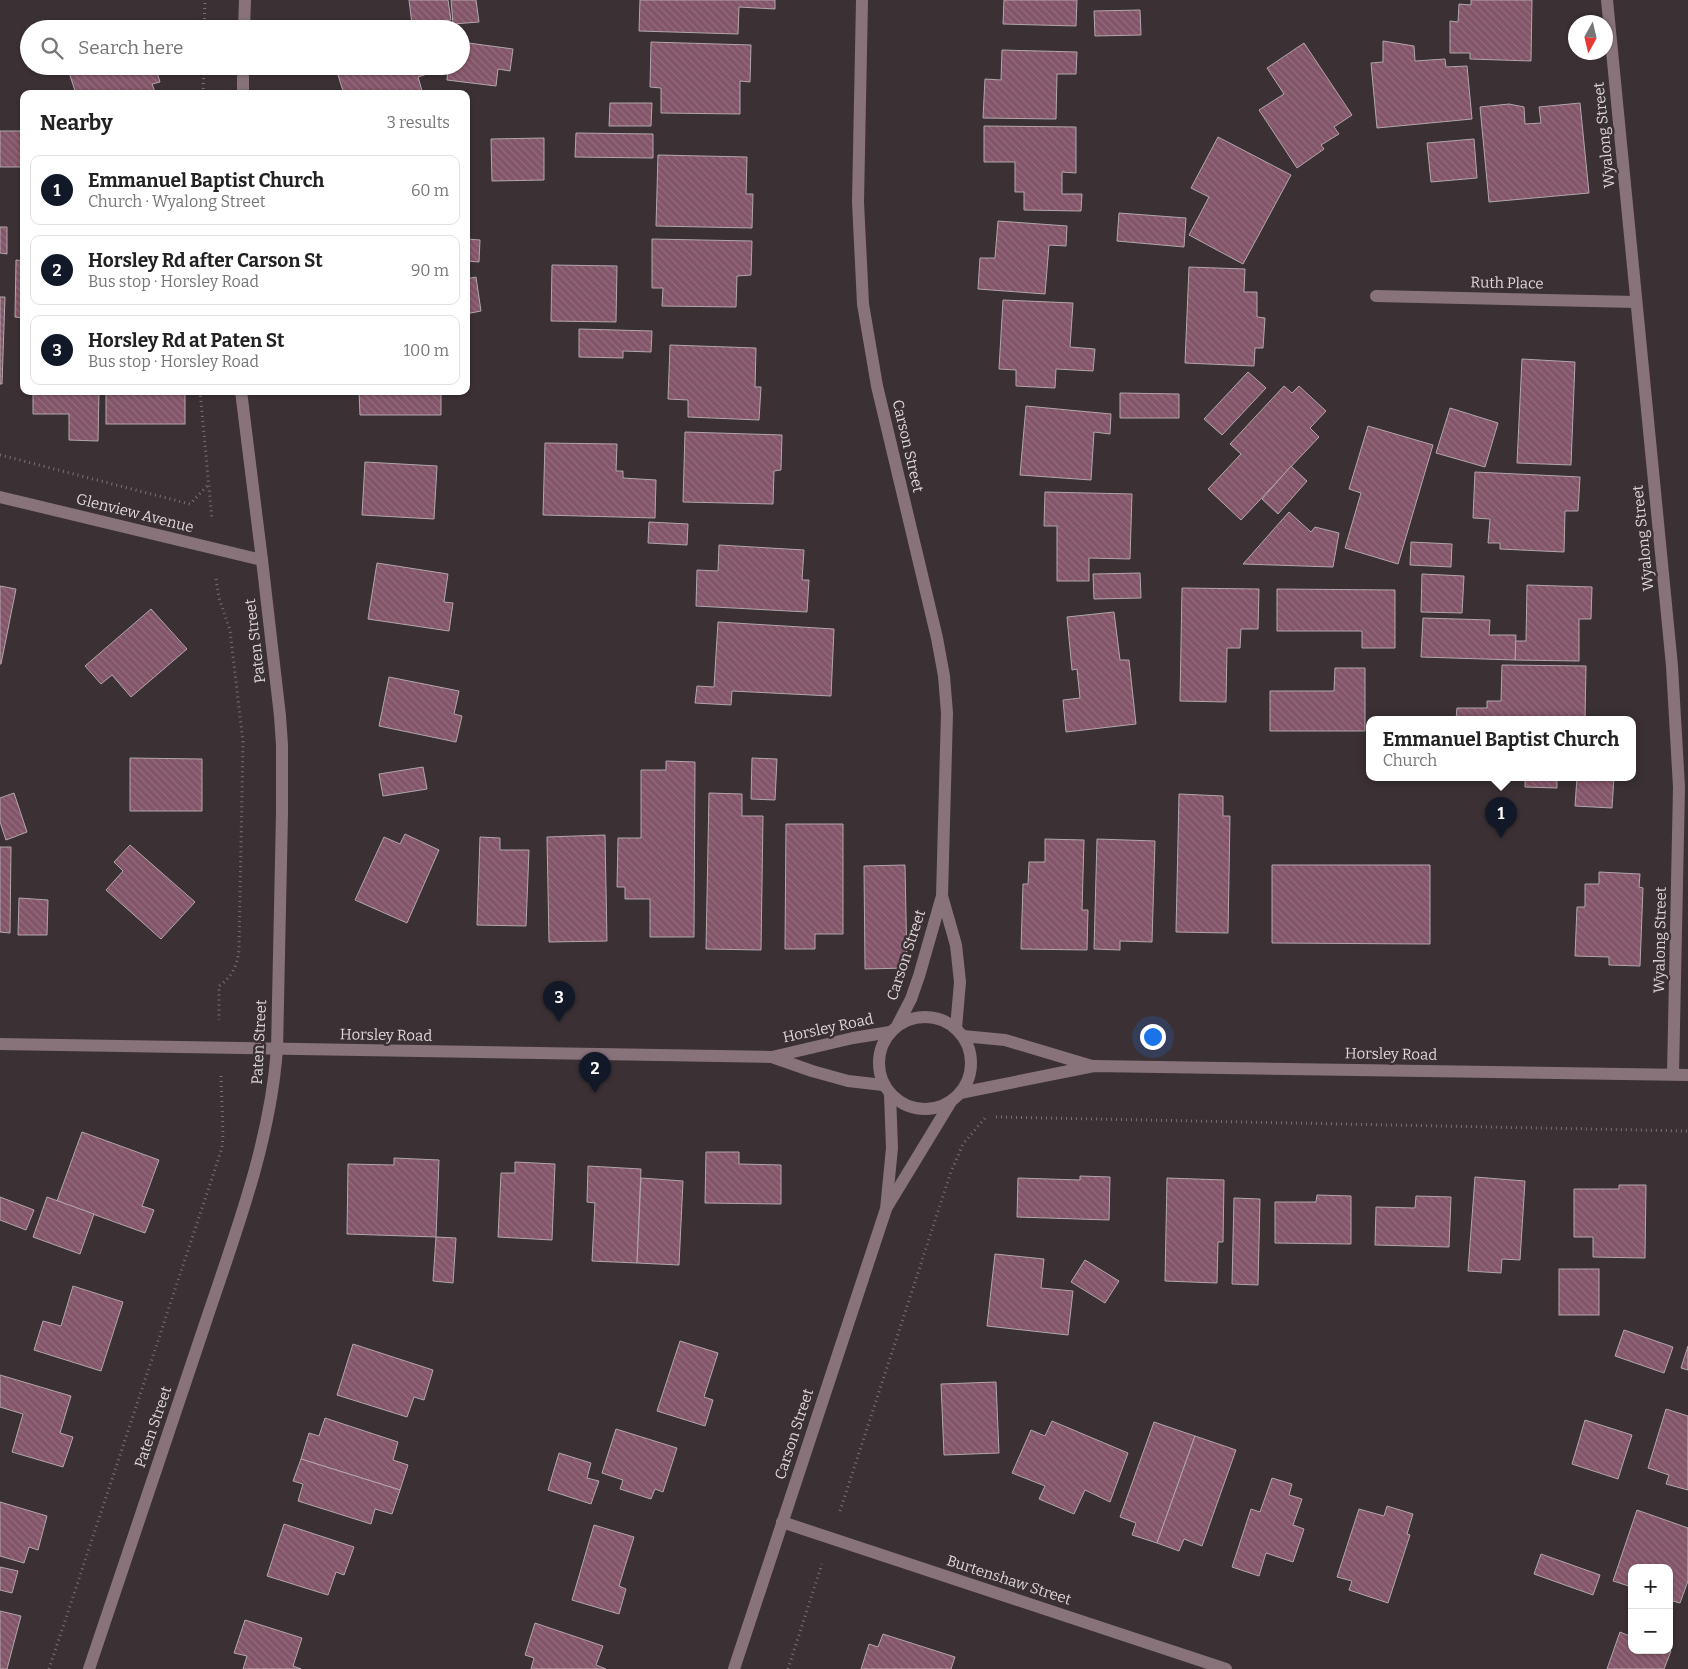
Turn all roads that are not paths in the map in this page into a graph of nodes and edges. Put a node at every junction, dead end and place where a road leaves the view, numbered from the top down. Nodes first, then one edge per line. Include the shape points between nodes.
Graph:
1 (245, 0) edge
2 (862, 0) edge
3 (1607, 0) edge
4 (244, 20) edge
5 (243, 75) edge
6 (243, 90) edge
7 (1376, 296) dead end
8 (1636, 302) junction
9 (241, 395) edge
10 (0, 497) edge
11 (262, 560) junction
12 (942, 896) junction
13 (894, 1028) junction
14 (960, 1032) junction
15 (0, 1044) edge
16 (277, 1049) junction
17 (772, 1057) junction
18 (1094, 1066) junction
19 (1674, 1074) junction
20 (1688, 1075) edge
21 (887, 1089) junction
22 (956, 1097) junction
23 (886, 1209) junction
24 (782, 1522) junction
25 (89, 1669) edge
26 (734, 1669) edge
27 (1226, 1669) edge

1 - 4 street
2 - 12 street, Carson Street via 858,202 863,304 877,386 944,676 947,713
3 - 8 street, Wyalong Street
5 - 6 street
7 - 8 street, Ruth Place
8 - 19 street, Wyalong Street via 1677,725 1679,805
9 - 11 street, Paten Street
10 - 11 street, Glenview Avenue
11 - 16 street, Paten Street via 280,716 283,776
12 - 13 street, Carson Street via 920,976
12 - 14 street, Carson Street via 956,945
13 - 14 street via 914,1018 930,1017 944,1020
13 - 17 street, Horsley Road
13 - 21 street via 879,1051 880,1074
14 - 18 street, Horsley Road via 1006,1040
14 - 22 street via 968,1045 972,1065 966,1084
15 - 16 street, Horsley Road
16 - 17 street, Horsley Road
16 - 25 street, Paten Street via 271,1107 242,1212
17 - 21 street, Horsley Road via 812,1071
18 - 19 street, Horsley Road
18 - 22 street, Horsley Road
19 - 20 street, Horsley Road
21 - 22 street via 898,1101 919,1109 942,1106
21 - 23 street, Carson Street via 892,1148
22 - 23 street, Carson Street
23 - 24 street, Carson Street
24 - 26 street, Carson Street
24 - 27 street, Burtenshaw Street

